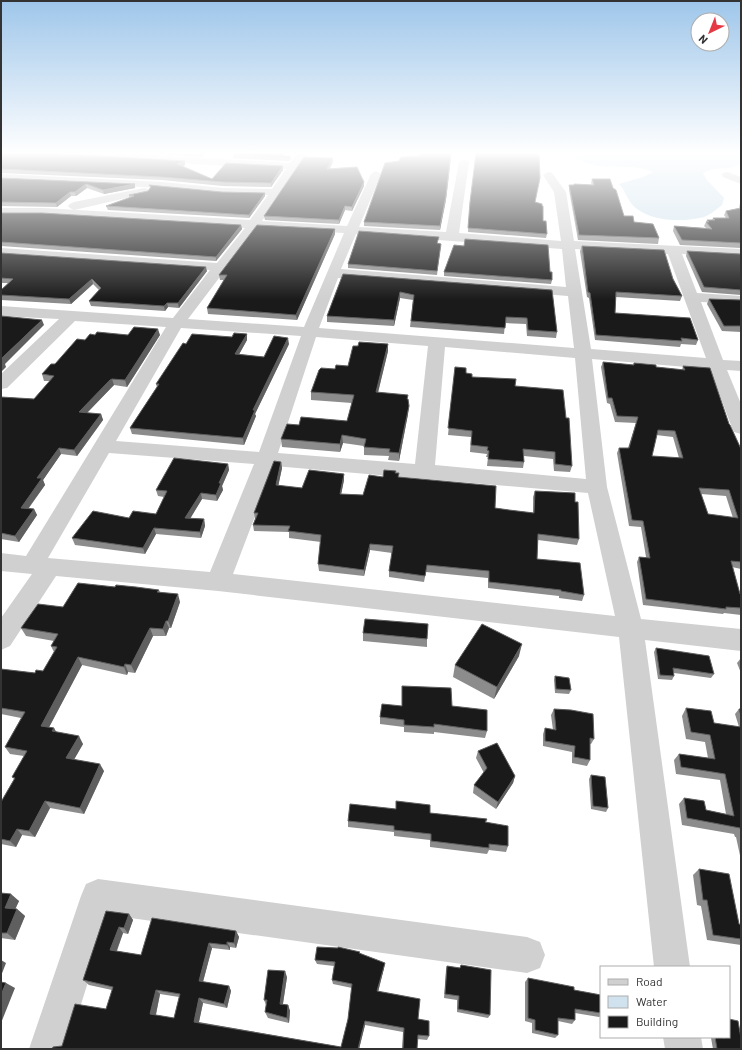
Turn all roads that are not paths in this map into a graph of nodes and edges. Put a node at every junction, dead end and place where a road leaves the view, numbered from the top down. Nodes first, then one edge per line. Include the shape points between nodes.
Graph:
1 (96, 202) edge
2 (269, 202) edge
3 (364, 202) edge
4 (458, 202) edge
5 (561, 202) edge
6 (1, 212) edge
7 (43, 212) junction
8 (8, 223) edge
9 (253, 225) junction
10 (352, 231) junction
11 (452, 236) junction
12 (566, 244) junction
13 (673, 249) junction
14 (1, 252) edge
15 (741, 253) edge
16 (220, 267) junction
17 (333, 273) junction
18 (574, 292) junction
19 (691, 297) junction
20 (741, 300) edge
21 (1, 312) edge
22 (70, 317) junction
23 (176, 324) junction
24 (310, 332) junction
25 (437, 342) junction
26 (583, 353) junction
27 (717, 364) junction
28 (741, 366) edge
29 (1, 384) edge
30 (741, 428) edge
31 (102, 446) junction
32 (266, 460) junction
33 (424, 471) junction
34 (597, 487) junction
35 (1, 562) edge
36 (41, 566) junction
37 (218, 582) junction
38 (631, 629) junction
39 (1, 639) edge
40 (741, 640) edge
41 (527, 955) dead end
42 (672, 966) edge
43 (682, 1038) edge
44 (48, 1049) edge
45 (684, 1049) edge

1 - 7 street
2 - 9 street
3 - 10 street
4 - 11 street
5 - 12 street
6 - 7 street
7 - 8 street
7 - 9 street
9 - 10 street
9 - 16 street
10 - 11 street
10 - 17 street
11 - 12 street
12 - 13 street
12 - 18 street
13 - 15 street
13 - 19 street
14 - 16 street
16 - 23 street
17 - 18 street
17 - 24 street
18 - 26 street
19 - 20 street
19 - 27 street
21 - 22 street
22 - 23 street
22 - 29 street
23 - 24 street
23 - 31 street
24 - 25 street
24 - 32 street
25 - 26 street
25 - 33 street
26 - 27 street
26 - 34 street
27 - 28 street
27 - 30 street
31 - 32 street
31 - 36 street
32 - 33 street
32 - 37 street
33 - 34 street
34 - 38 street
35 - 36 street
36 - 37 street
36 - 39 street
37 - 38 street
38 - 40 street
38 - 42 street
41 - 44 street via 98,896
43 - 45 street

